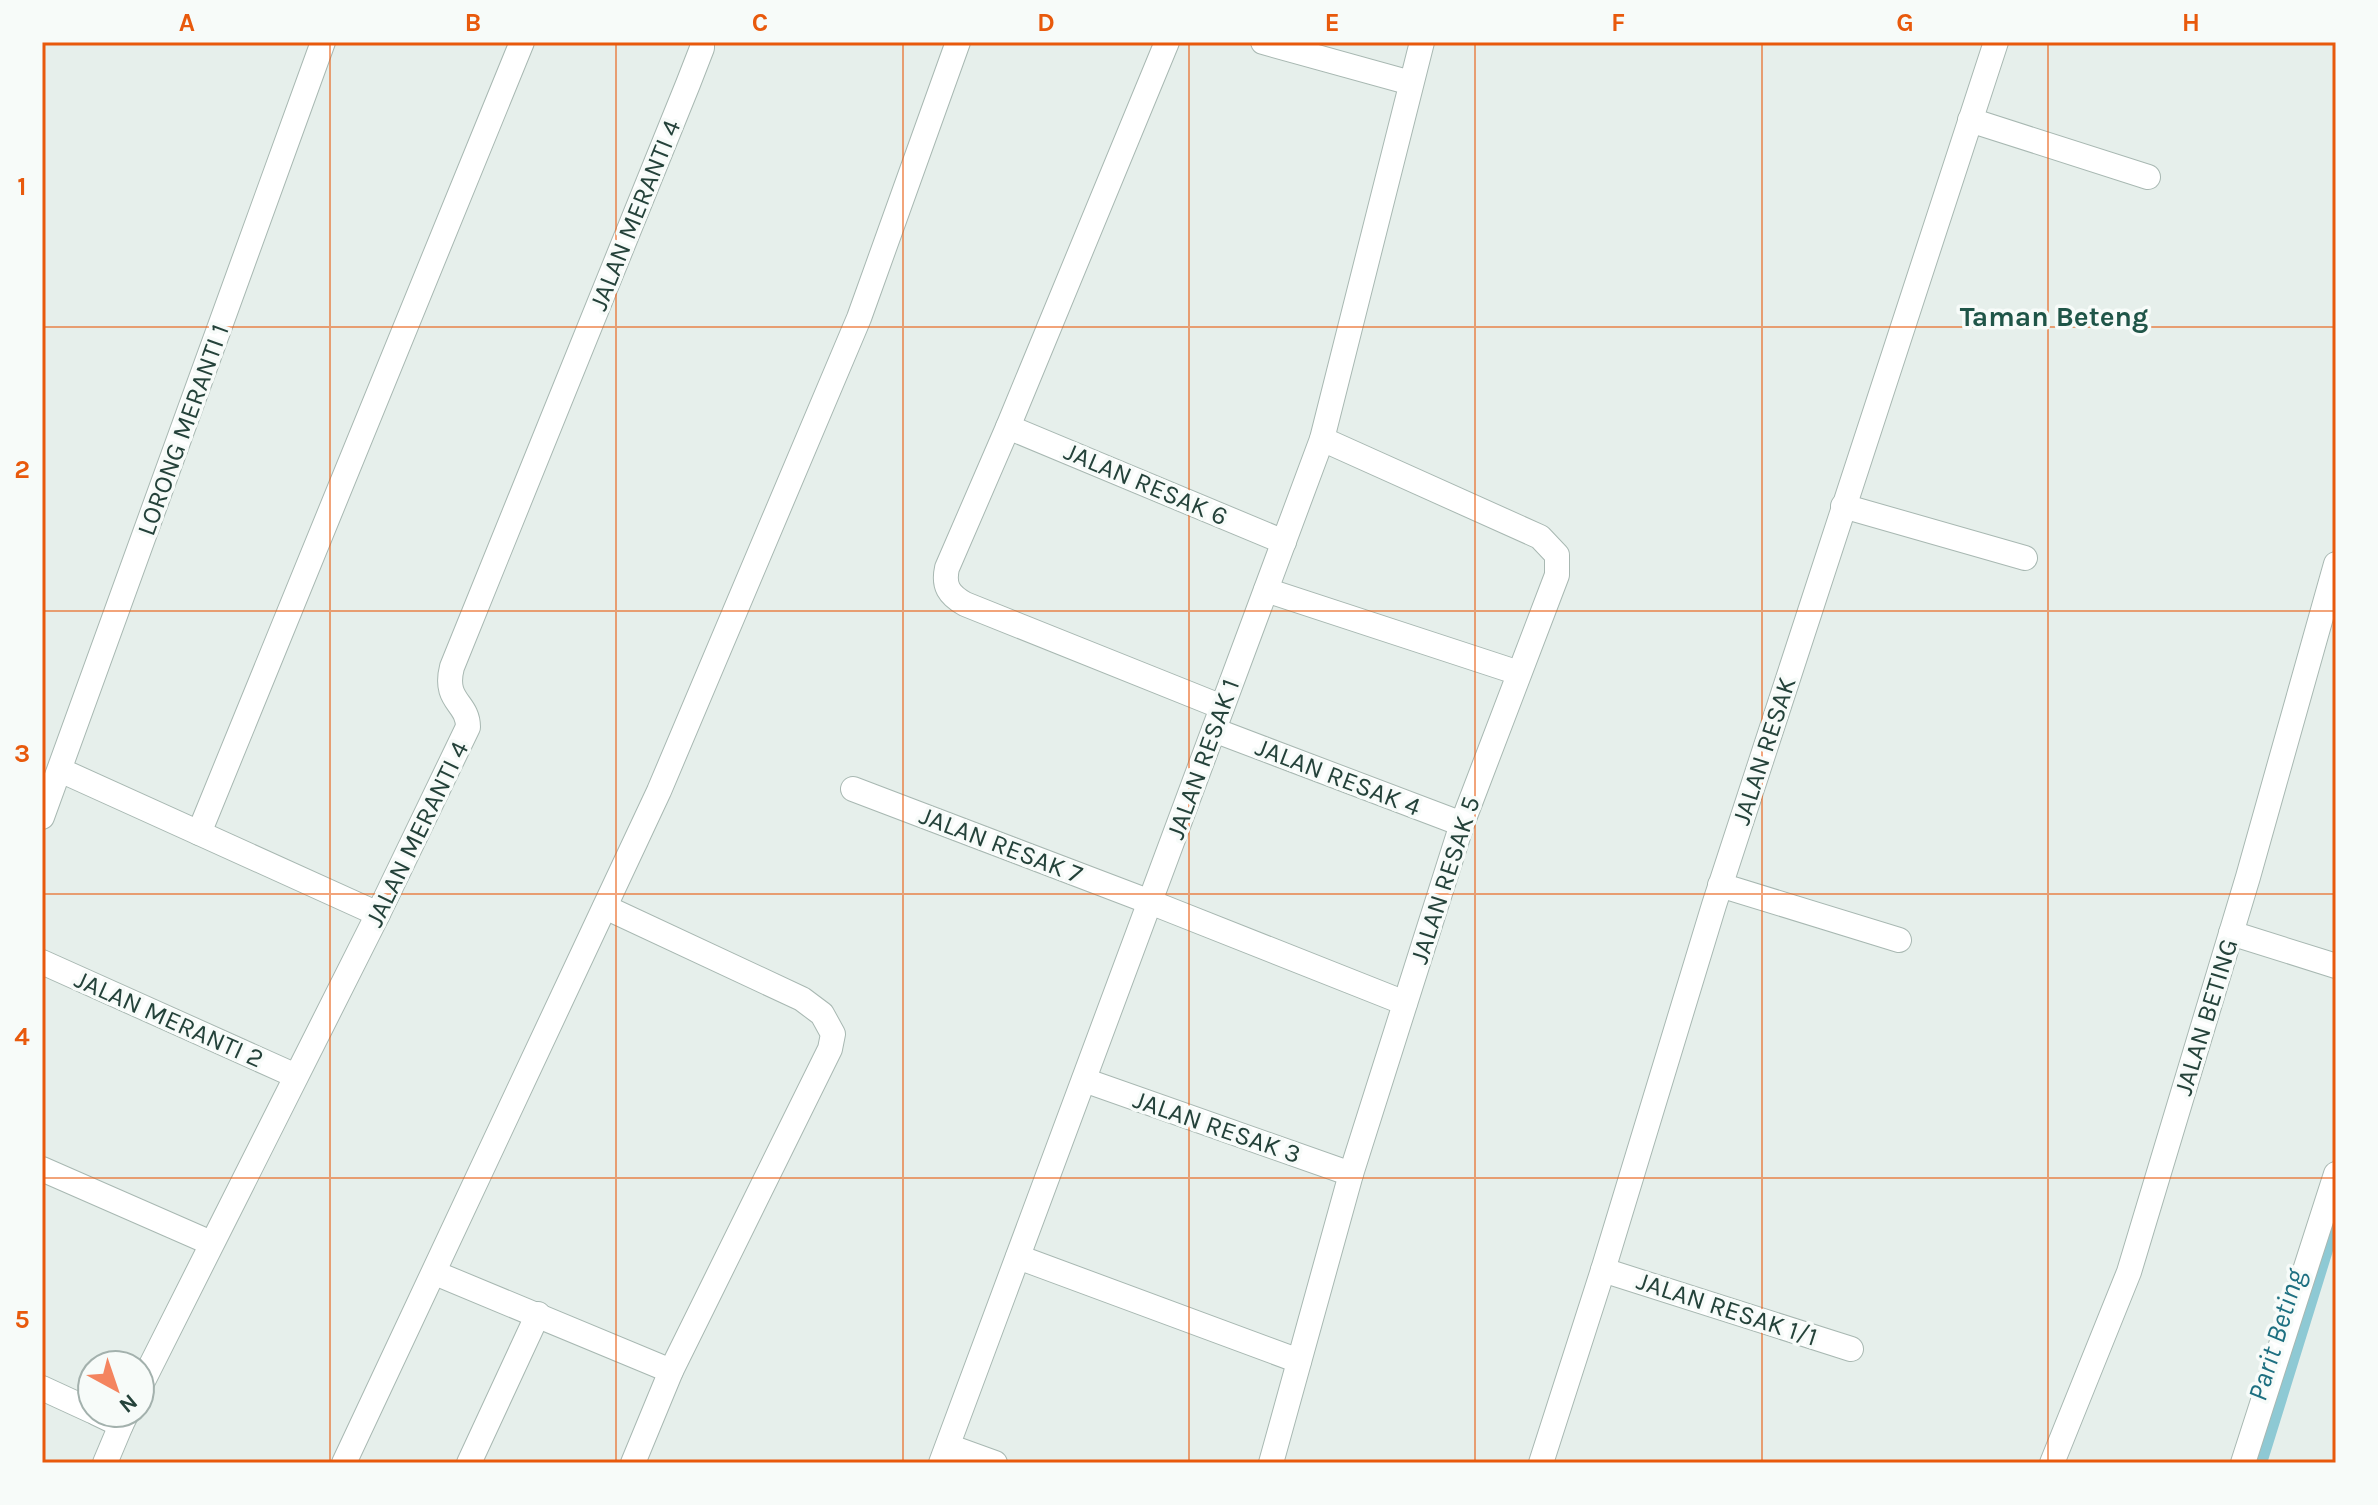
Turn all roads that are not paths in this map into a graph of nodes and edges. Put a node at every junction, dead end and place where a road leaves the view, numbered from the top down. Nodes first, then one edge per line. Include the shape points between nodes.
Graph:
1 (323, 42) edge
2 (522, 42) edge
3 (702, 42) edge
4 (958, 42) edge
5 (1167, 42) edge
6 (1263, 42) edge
7 (1422, 42) edge
8 (1996, 42) edge
9 (1411, 83) junction
10 (1970, 120) junction
11 (2148, 177) dead end
12 (1008, 427) junction
13 (1322, 439) junction
14 (1843, 506) junction
15 (1284, 542) junction
16 (2025, 558) dead end
17 (2336, 564) edge
18 (1266, 590) junction
19 (1519, 673) junction
20 (1222, 707) junction
21 (1214, 730) junction
22 (60, 770) junction
23 (853, 789) dead end
24 (42, 817) edge
25 (1462, 824) junction
26 (199, 833) junction
27 (1720, 885) junction
28 (1150, 902) junction
29 (605, 907) junction
30 (378, 914) junction
31 (2231, 933) junction
32 (1899, 940) dead end
33 (42, 962) edge
34 (2336, 966) edge
35 (1405, 1003) junction
36 (296, 1076) junction
37 (1084, 1080) junction
38 (42, 1169) edge
39 (1351, 1174) junction
40 (2336, 1174) edge
41 (211, 1243) junction
42 (1018, 1257) junction
43 (1603, 1270) junction
44 (435, 1273) junction
45 (538, 1314) junction
46 (1851, 1349) dead end
47 (156, 1355) edge
48 (1299, 1361) junction
49 (671, 1371) junction
50 (42, 1388) edge
51 (76, 1404) edge
52 (120, 1429) edge
53 (944, 1454) edge
54 (105, 1463) edge
55 (344, 1463) edge
56 (469, 1463) edge
57 (633, 1463) edge
58 (995, 1463) edge
59 (1271, 1463) edge
60 (1541, 1463) edge
61 (2052, 1463) edge
62 (2243, 1463) edge

1 - 22 street, LORONG MERANTI 1
2 - 26 street
3 - 30 street, JALAN MERANTI 4 via 452,667 449,688 468,727
4 - 29 street via 859,318
5 - 12 street
6 - 9 street
7 - 9 street, JALAN RESAK 1
8 - 10 street, JALAN RESAK
9 - 13 street, JALAN RESAK 1
10 - 11 street
10 - 14 street, JALAN RESAK
12 - 15 street, JALAN RESAK 6
12 - 20 street via 947,568 944,582 952,597
13 - 15 street, JALAN RESAK 1
13 - 19 street, JALAN RESAK 5 via 1520,527 1540,537 1557,555 1557,575
14 - 16 street
14 - 27 street, JALAN RESAK
15 - 18 street, JALAN RESAK 1
17 - 31 street, JALAN BETING
18 - 19 street
18 - 20 street, JALAN RESAK 1
19 - 25 street, JALAN RESAK 5
20 - 21 street, JALAN RESAK 1
21 - 25 street, JALAN RESAK 4
21 - 28 street, JALAN RESAK 1
22 - 24 street, LORONG MERANTI 1
22 - 26 street
23 - 28 street, JALAN RESAK 7
25 - 35 street, JALAN RESAK 5
26 - 30 street
27 - 32 street
27 - 43 street, JALAN RESAK
28 - 35 street, JALAN RESAK 7
28 - 37 street, JALAN RESAK 1
29 - 44 street
29 - 49 street via 802,999 822,1014 833,1034
30 - 36 street, JALAN MERANTI 4
31 - 34 street
31 - 61 street, JALAN BETING via 2129,1272
33 - 36 street, JALAN MERANTI 2
35 - 39 street, JALAN RESAK 5
36 - 41 street, JALAN MERANTI 4
37 - 39 street, JALAN RESAK 3
37 - 42 street, JALAN RESAK 1
38 - 41 street
39 - 48 street, JALAN RESAK 5
40 - 62 street
41 - 47 street, JALAN MERANTI 4
42 - 48 street
42 - 53 street, JALAN RESAK 1
43 - 46 street, JALAN RESAK 1/1
43 - 60 street, JALAN RESAK
44 - 45 street
44 - 55 street
45 - 49 street
45 - 56 street
48 - 59 street, JALAN RESAK 5
49 - 57 street
50 - 51 street
52 - 54 street
53 - 58 street

